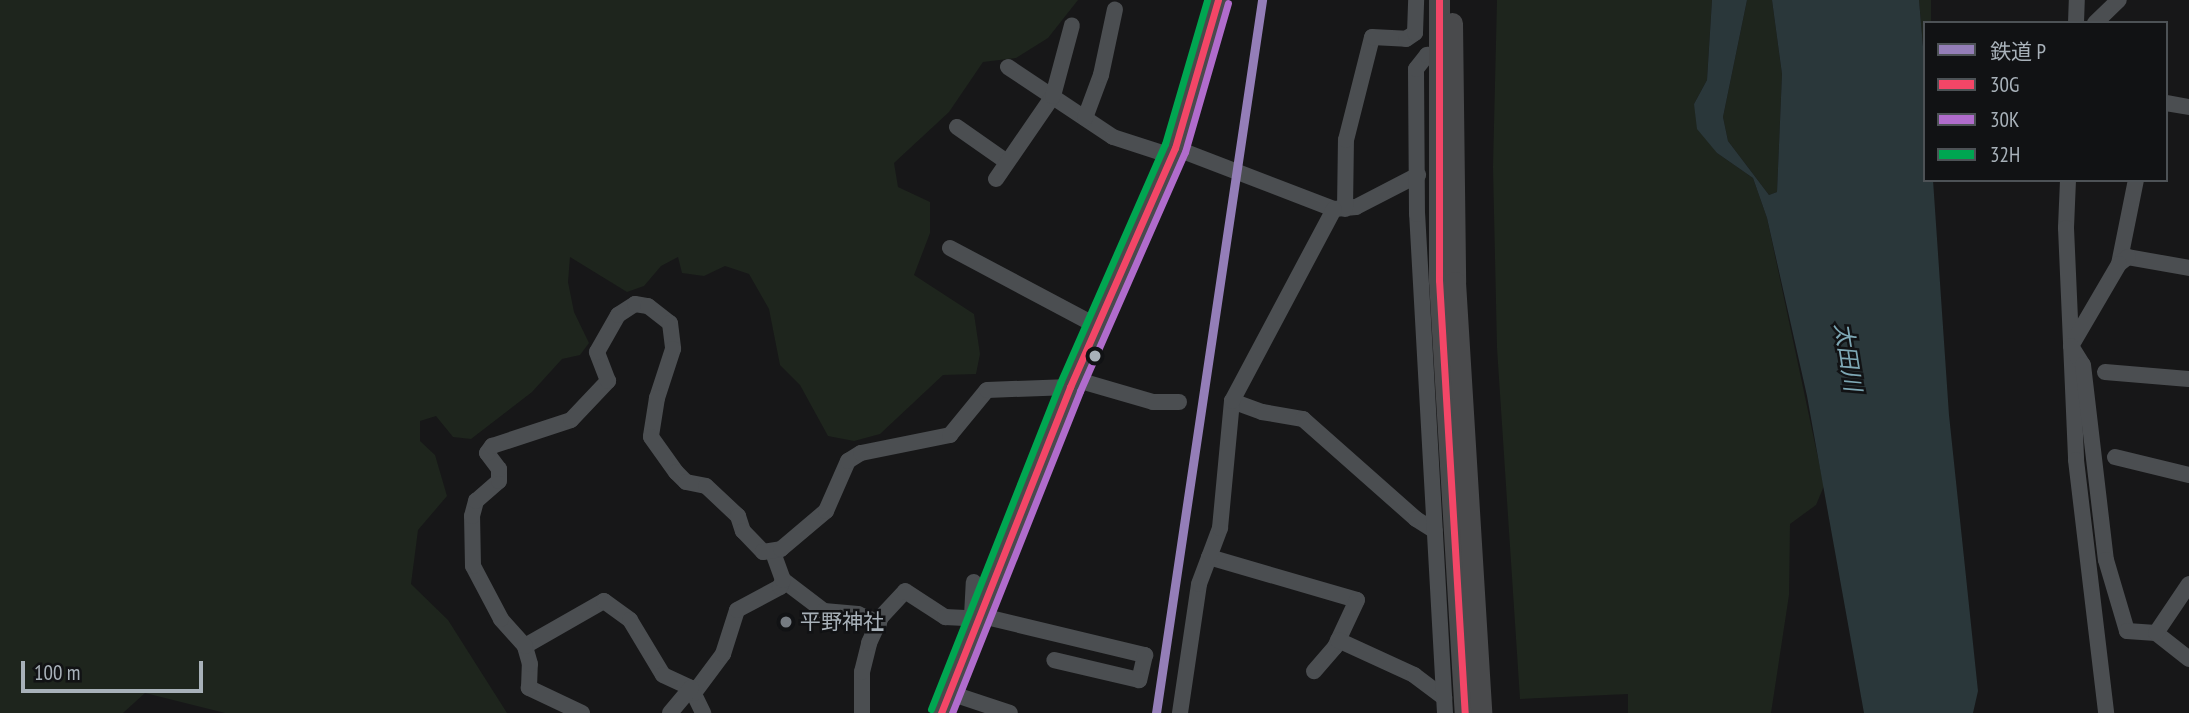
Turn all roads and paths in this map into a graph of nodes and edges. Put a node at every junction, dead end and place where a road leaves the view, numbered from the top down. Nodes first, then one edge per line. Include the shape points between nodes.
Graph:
1 (1218, 0) edge
2 (1416, 0) edge
3 (1439, 0) edge
4 (1453, 0) edge
5 (2077, 0) edge
6 (2119, 0) edge
7 (1115, 9) dead end
8 (2076, 21) edge
9 (2097, 21) edge
10 (1072, 25) dead end
11 (1445, 54) junction
12 (1008, 66) dead end
13 (1053, 96) junction
14 (2168, 103) edge
15 (2189, 107) edge
16 (1085, 118) junction
17 (957, 127) dead end
18 (1173, 152) junction
19 (1007, 162) junction
20 (1418, 175) junction
21 (996, 178) dead end
22 (2068, 182) edge
23 (2136, 182) edge
24 (1340, 209) junction
25 (950, 248) dead end
26 (2119, 264) junction
27 (2189, 268) edge
28 (1097, 326) junction
29 (2071, 346) junction
30 (2105, 372) dead end
31 (2189, 379) edge
32 (1072, 383) junction
33 (1232, 401) junction
34 (1179, 402) dead end
35 (2115, 457) dead end
36 (2189, 475) edge
37 (1435, 531) junction
38 (773, 553) junction
39 (1209, 556) junction
40 (783, 580) junction
41 (974, 582) dead end
42 (2189, 584) edge
43 (978, 617) junction
44 (879, 623) junction
45 (2156, 633) junction
46 (1338, 640) junction
47 (525, 646) junction
48 (2189, 659) edge
49 (1054, 660) dead end
50 (1314, 671) dead end
51 (692, 690) junction
52 (950, 693) junction
53 (1445, 706) edge
54 (582, 713) edge
55 (670, 713) edge
56 (704, 713) edge
57 (862, 713) edge
58 (942, 713) edge
59 (1010, 713) edge
60 (1180, 713) edge
61 (1465, 713) edge
62 (1481, 713) edge
63 (2106, 713) edge

1 - 18 main road
2 - 24 street via 1415,33 1406,39 1372,37 1346,141
3 - 11 main road
4 - 11 main road
5 - 8 street
6 - 9 street
7 - 16 street via 1101,75
10 - 13 street
11 - 20 street via 1427,55 1416,69
11 - 61 main road via 1439,280
11 - 62 main road
12 - 13 street
13 - 16 street
13 - 19 street
14 - 15 street
16 - 18 street via 1113,137
17 - 19 street
18 - 24 street
18 - 28 main road
19 - 21 street
20 - 24 street
20 - 37 street
22 - 29 street
23 - 26 street
24 - 33 street
25 - 28 street
26 - 27 street via 2128,257
26 - 29 street
28 - 32 main road
29 - 45 street via 2083,365 2106,560 2127,631
29 - 63 street via 2076,460
30 - 31 street
32 - 34 street via 1153,402
32 - 38 street via 988,390 950,435 861,453 848,461 826,511
32 - 43 main road
33 - 37 street via 1303,419
33 - 39 street via 1220,528
35 - 36 street
37 - 53 street
38 - 40 street
38 - 47 street via 755,547 738,516 706,486 686,482 651,437 675,334 663,316 635,304 618,315 597,352 608,381 571,420 504,441 488,453 499,469 499,481 476,501 473,566 501,619
39 - 46 street via 1357,600
39 - 60 street via 1199,584
40 - 44 street via 824,611 858,614
40 - 51 street via 776,591 737,610 723,654
41 - 43 street
42 - 45 street
43 - 44 street via 945,617 905,591
43 - 49 street via 1145,655 1139,680
43 - 52 main road
44 - 57 street via 862,672
45 - 48 street
46 - 50 street
46 - 53 street via 1414,675
47 - 51 street via 604,601 630,620 663,675
47 - 54 street via 529,688
51 - 55 street
51 - 56 street
52 - 58 main road
52 - 59 street

